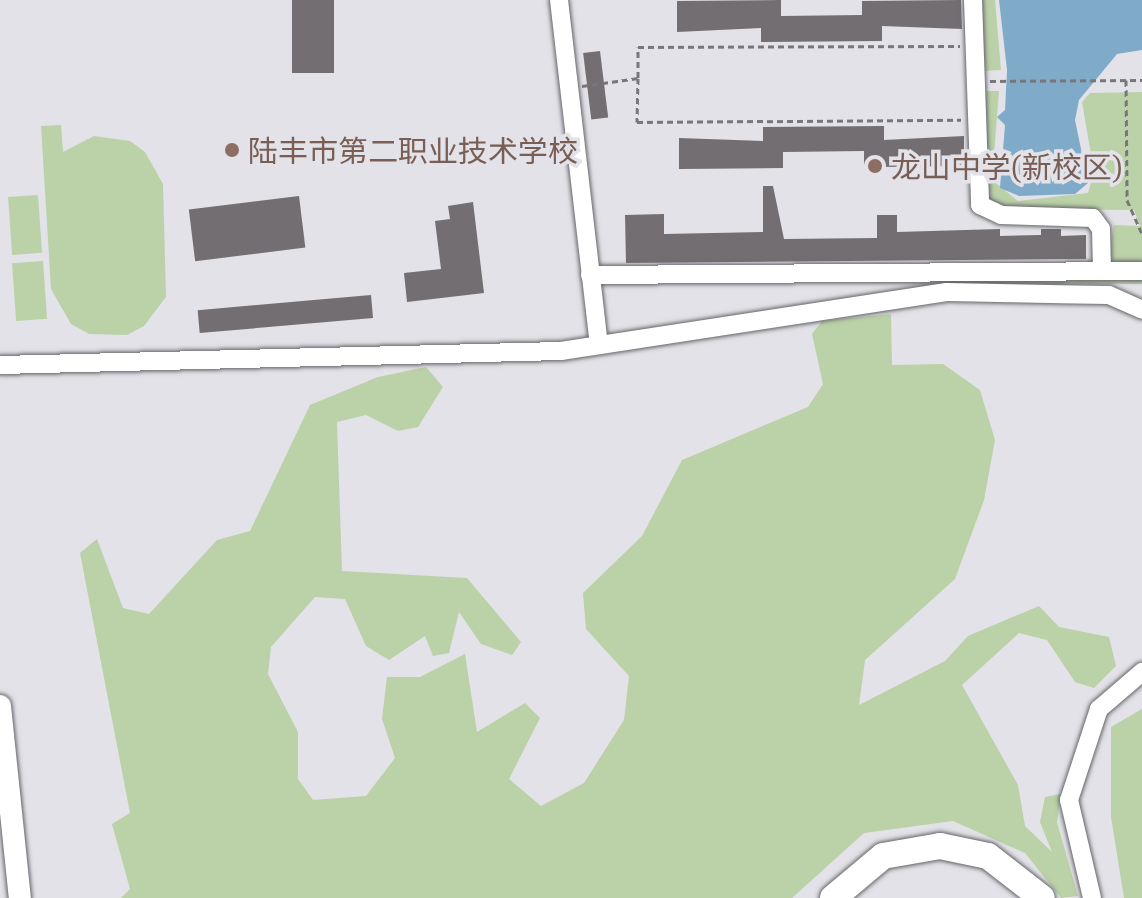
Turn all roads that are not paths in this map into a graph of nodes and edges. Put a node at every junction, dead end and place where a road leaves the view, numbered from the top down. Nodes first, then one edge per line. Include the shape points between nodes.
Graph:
1 (559, 0) edge
2 (973, 0) edge
3 (1102, 271) junction
4 (1142, 271) edge
5 (590, 275) junction
6 (1138, 305) edge
7 (599, 345) junction
8 (0, 365) edge
9 (1142, 672) edge
10 (0, 706) edge
11 (20, 898) edge
12 (833, 898) edge
13 (851, 898) edge
14 (1025, 898) edge
15 (1042, 898) edge
16 (1092, 898) edge

1 - 5 street
2 - 3 street via 980,205 991,214 1093,218 1101,229
3 - 4 street
3 - 5 street
5 - 7 street
6 - 7 street via 1109,295 947,292
7 - 8 street
9 - 16 street via 1099,709 1069,800
10 - 11 main road
12 - 15 highway via 883,856 940,846 988,856
13 - 14 highway via 894,867 931,860 993,873

